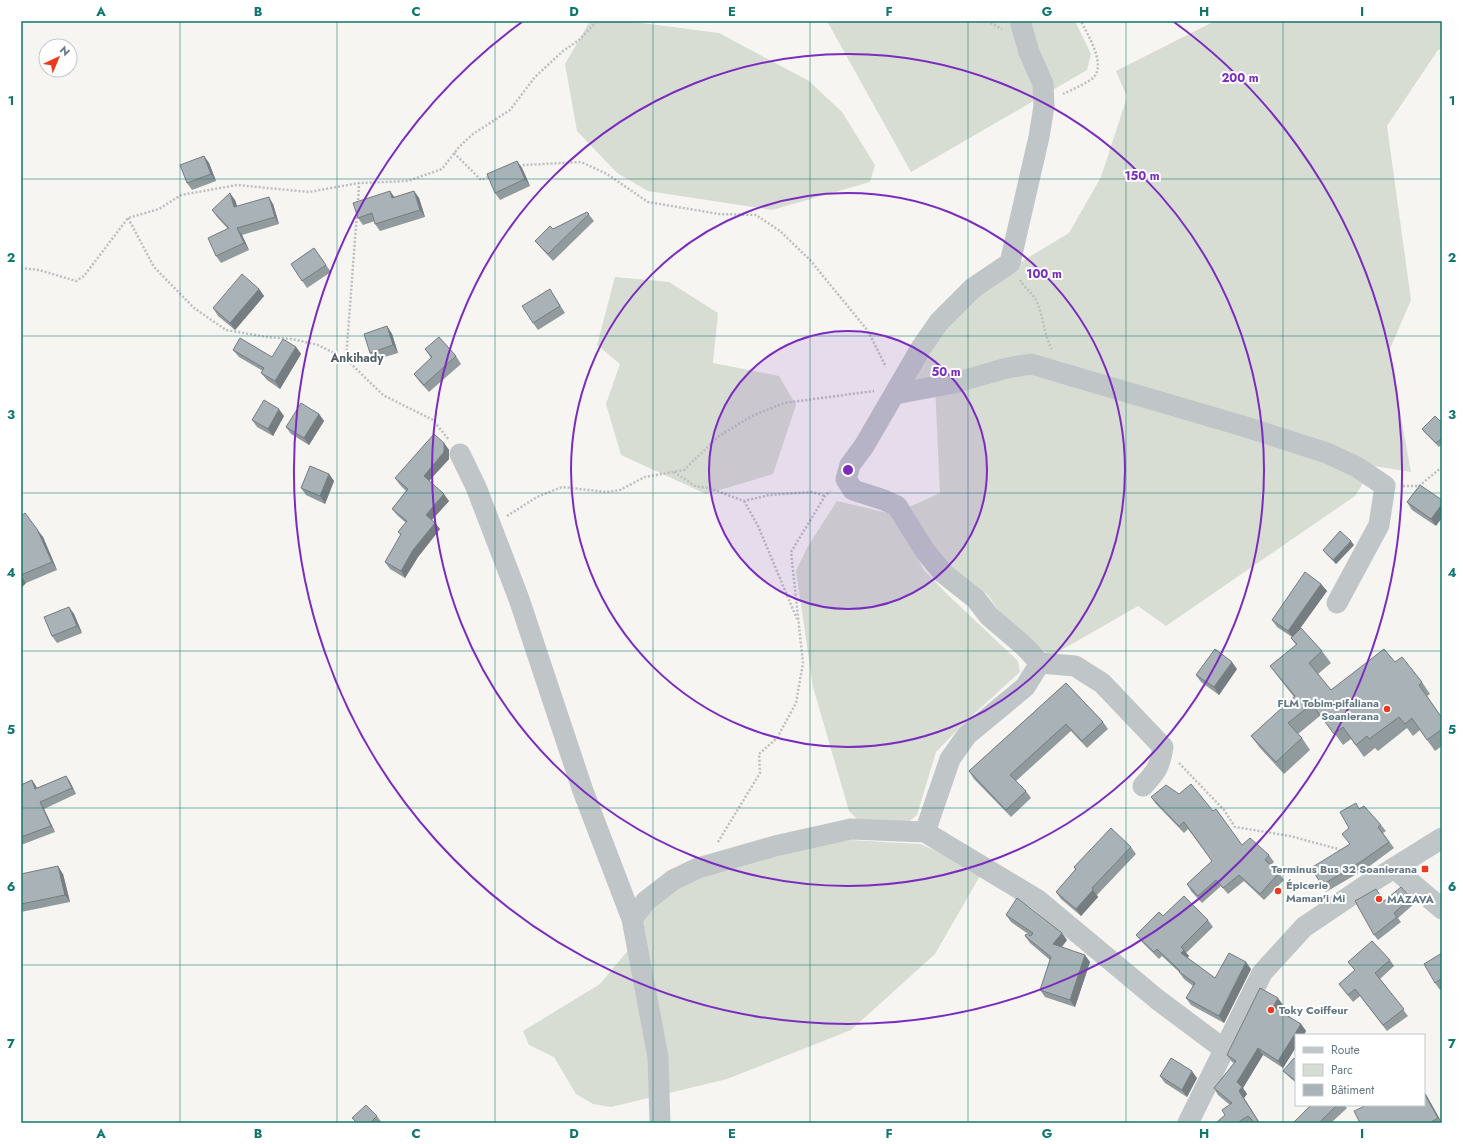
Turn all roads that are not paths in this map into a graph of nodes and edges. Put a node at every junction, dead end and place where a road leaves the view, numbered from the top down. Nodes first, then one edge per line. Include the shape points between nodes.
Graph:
1 (1020, 21) edge
2 (895, 394) junction
3 (460, 454) road end
4 (1337, 603) dead end
5 (1040, 663) junction
6 (1143, 786) dead end
7 (925, 832) junction
8 (1442, 838) edge
9 (1394, 868) junction
10 (1442, 909) edge
11 (632, 919) junction
12 (1225, 1050) junction
13 (660, 1123) edge
14 (1188, 1123) edge

1 - 2 street via 1029,52 1043,84 1044,106 1010,263 973,288 939,322
2 - 4 street via 1031,364 1327,453 1357,467 1384,486 1379,524
2 - 5 street via 850,465 846,479 853,490 896,506 925,551 943,573 976,599 989,616
3 - 11 street via 492,526 583,791
5 - 6 street via 1075,666 1102,683 1163,747 1157,772
5 - 7 street via 1025,687 967,735 950,759
7 - 11 street via 851,829 775,846 698,868 673,880 646,900
7 - 12 street via 1038,900 1158,1000
8 - 9 street
9 - 10 street
9 - 12 street via 1304,927 1262,973
11 - 13 street via 658,1057
12 - 14 street

